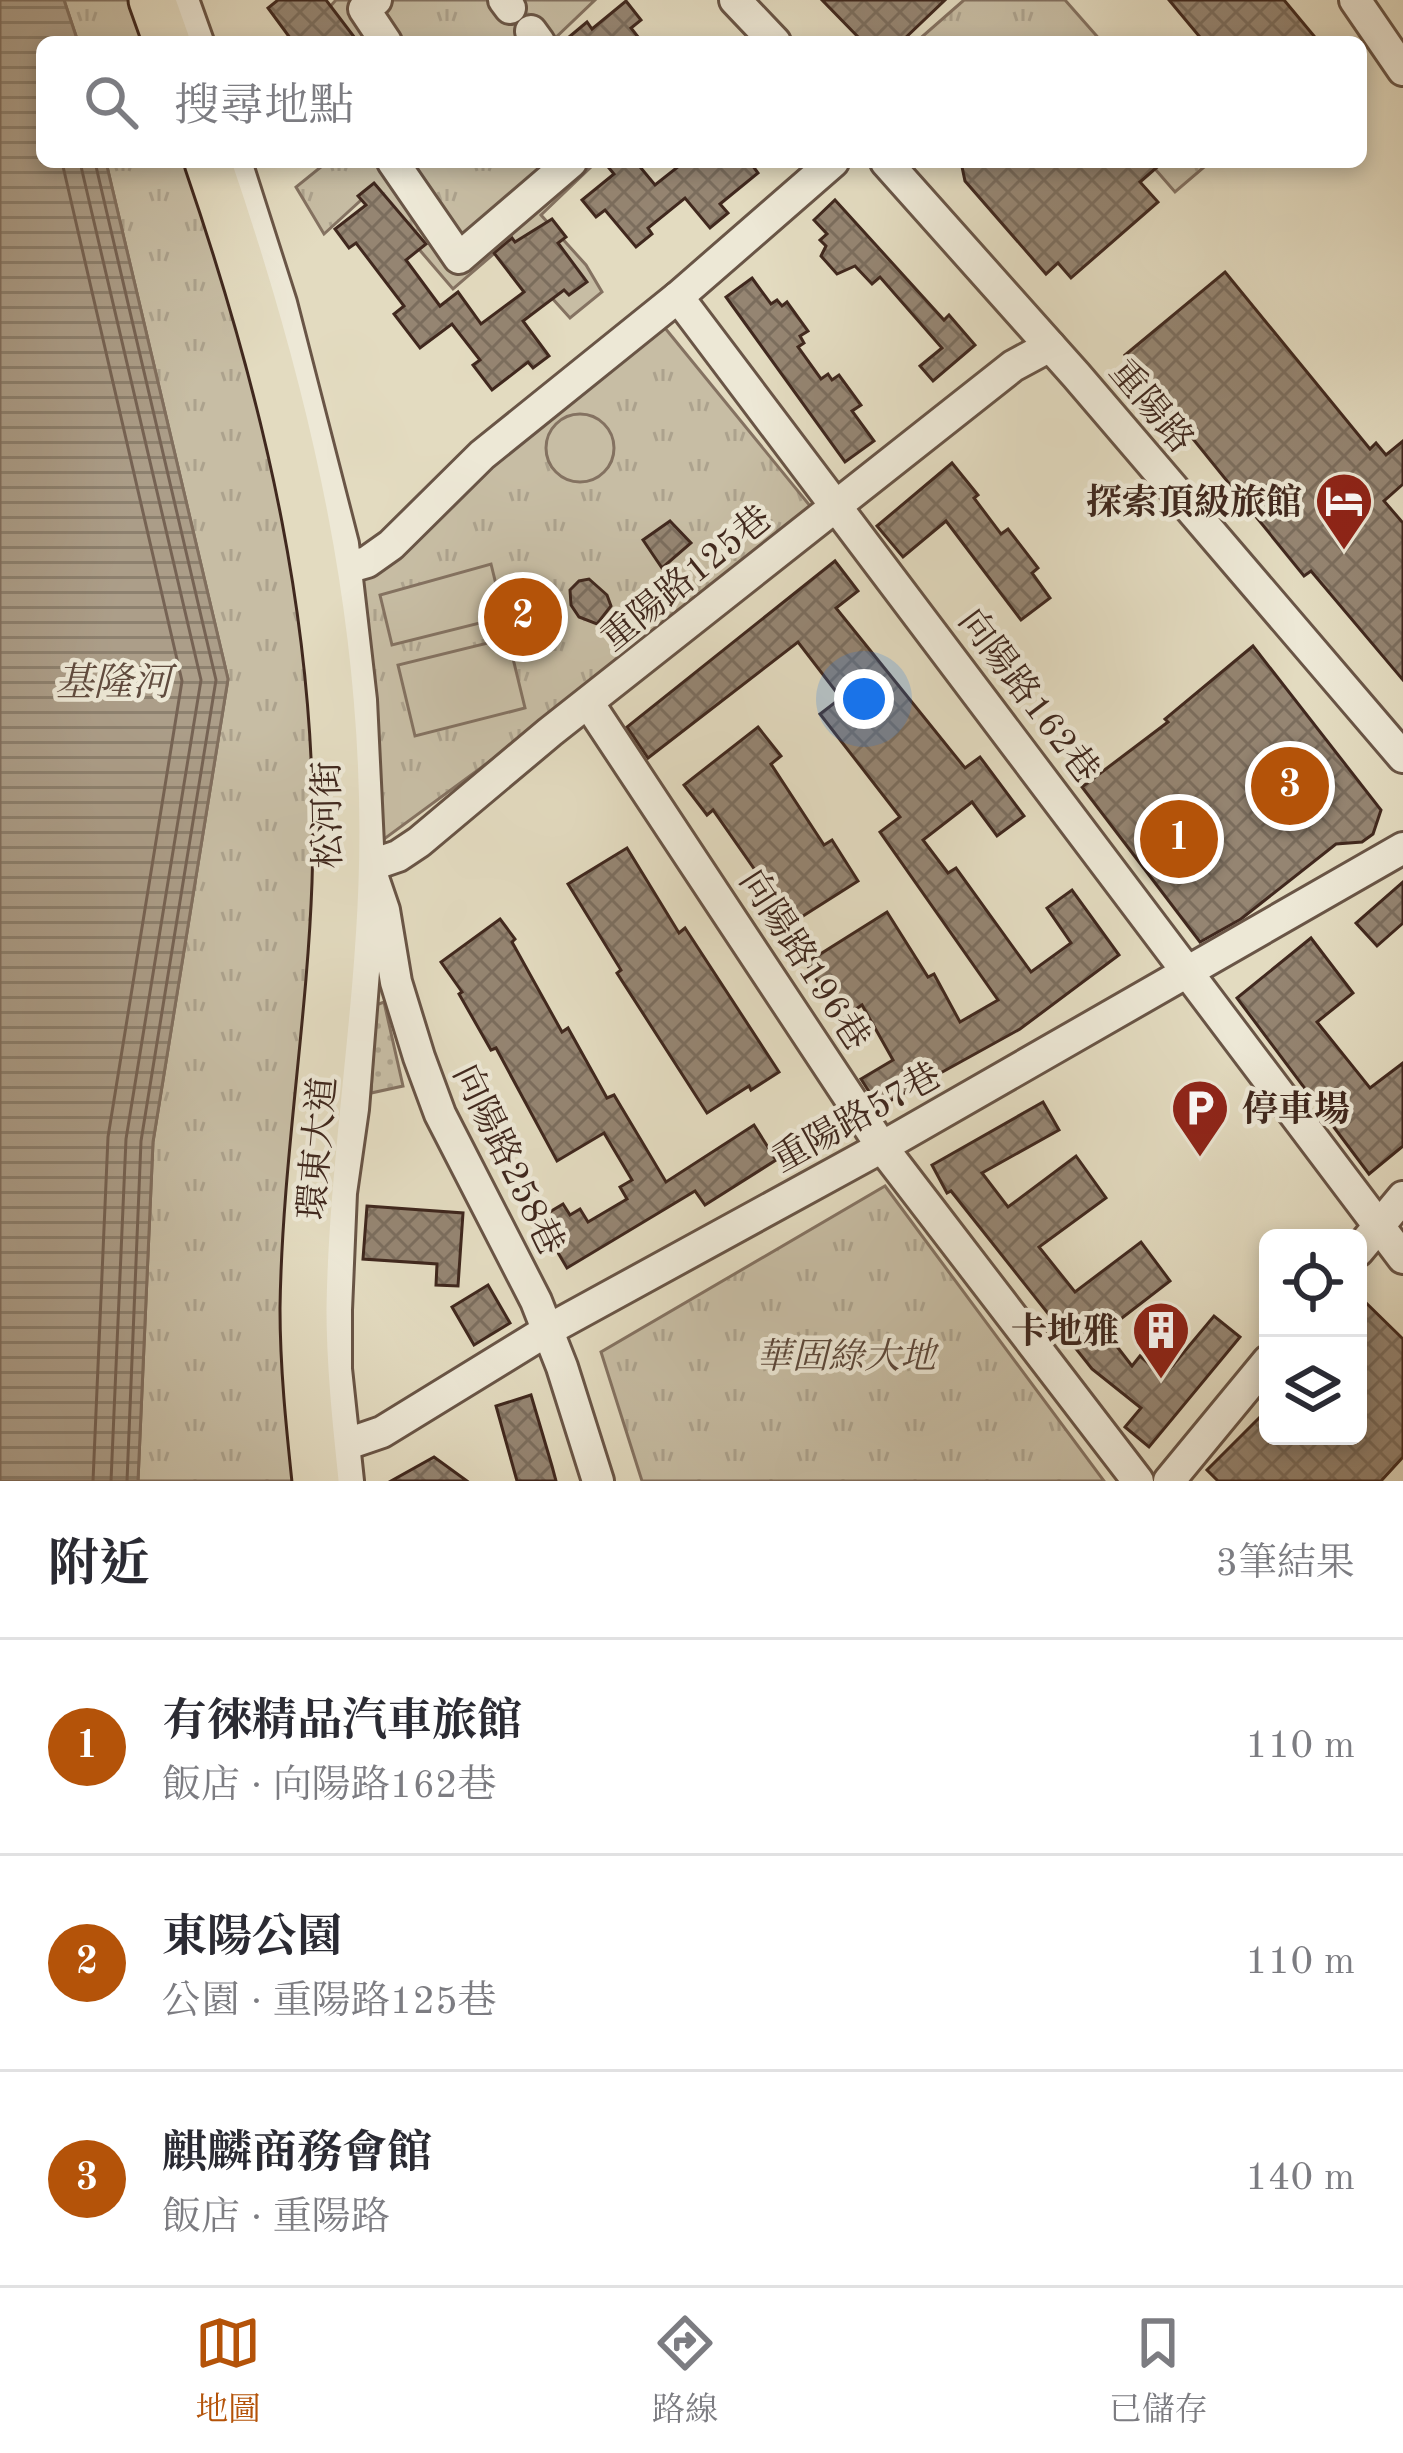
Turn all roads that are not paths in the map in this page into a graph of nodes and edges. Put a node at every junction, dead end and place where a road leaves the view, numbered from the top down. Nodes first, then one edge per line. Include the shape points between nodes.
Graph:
1 (153, 0) edge
2 (183, 0) edge
3 (376, 0) edge
4 (736, 0) edge
5 (1355, 0) edge
6 (165, 36) edge
7 (196, 36) edge
8 (382, 36) edge
9 (769, 36) edge
10 (1403, 70) edge
11 (210, 168) edge
12 (238, 168) edge
13 (397, 168) edge
14 (564, 168) edge
15 (826, 168) edge
16 (891, 168) edge
17 (678, 297) junction
18 (1050, 346) junction
19 (838, 505) junction
20 (346, 568) junction
21 (589, 704) junction
22 (1403, 757) edge
23 (1403, 848) edge
24 (369, 866) junction
25 (1187, 970) junction
26 (882, 1148) junction
27 (1403, 1197) edge
28 (1379, 1226) junction
29 (1367, 1240) edge
30 (1403, 1258) edge
31 (548, 1330) junction
32 (1259, 1371) edge
33 (325, 1469) edge
34 (348, 1481) edge
35 (598, 1481) edge
36 (1138, 1481) edge
37 (1169, 1481) edge

1 - 6 highway
2 - 7 street
3 - 8 street via 364,9
4 - 9 street
5 - 10 street
11 - 33 highway, 環東大道 via 295,448 317,560 335,751 335,914 304,1308
12 - 20 street, 松河街 via 281,303
13 - 14 street via 459,258
15 - 17 street
16 - 18 street, 重陽路
17 - 19 street, 向陽路162巷
17 - 20 street via 482,455 391,545
18 - 19 street, 重陽路125巷 via 1013,366
18 - 22 street, 重陽路
19 - 21 street, 重陽路125巷
19 - 25 street, 向陽路162巷
20 - 24 street, 松河街
21 - 24 street, 重陽路125巷 via 419,842
21 - 26 street, 向陽路196巷
23 - 25 street, 重陽路57巷
24 - 31 street, 向陽路258巷 via 440,1114
24 - 33 street, 松河街
25 - 26 street, 重陽路57巷
25 - 28 street, 向陽路162巷
26 - 31 street, 重陽路57巷
26 - 36 street, 向陽路196巷
27 - 28 street
28 - 29 street
28 - 30 street, 向陽路162巷
31 - 33 street, 重陽路57巷
31 - 35 street, 向陽路258巷
32 - 37 street
33 - 34 street, 松河街

